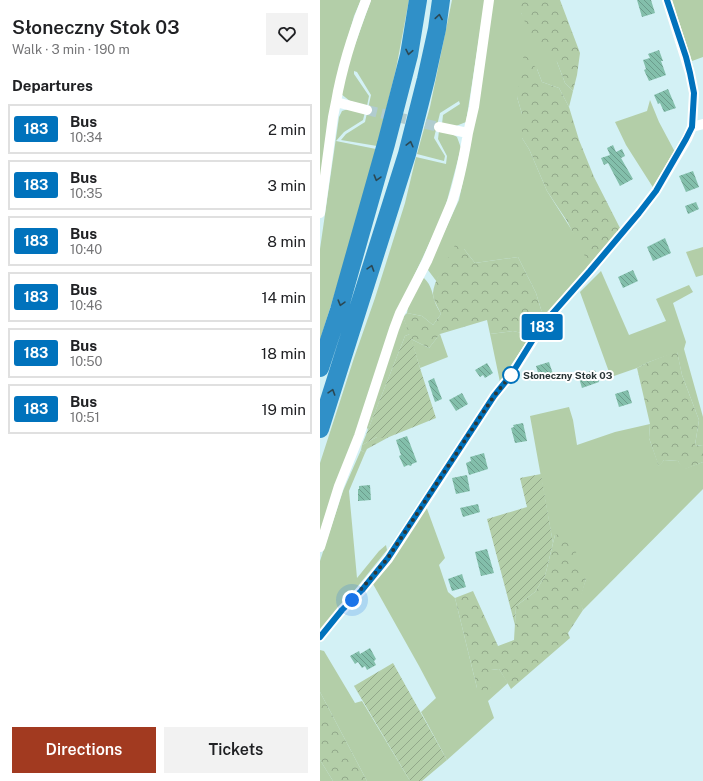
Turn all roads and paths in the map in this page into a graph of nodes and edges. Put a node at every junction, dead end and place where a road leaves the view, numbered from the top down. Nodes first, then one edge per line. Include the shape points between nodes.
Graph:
1 (366, 0) edge
2 (418, 0) edge
3 (441, 0) edge
4 (489, 0) edge
5 (667, 0) edge
6 (336, 102) junction
7 (367, 110) tunnel mouth
8 (703, 124) edge
9 (439, 127) tunnel mouth
10 (692, 127) junction
11 (468, 133) junction
12 (320, 213) edge
13 (320, 368) edge
14 (320, 429) edge
15 (320, 547) edge
16 (320, 637) edge

1 - 6 street via 347,54
2 -> 13 highway via 409,55 386,144
14 -> 3 highway via 407,154 426,79
4 - 11 street
5 - 10 street via 694,93
6 - 7 street
6 - 12 street
8 - 10 street
9 - 11 street
10 - 16 street via 656,191 552,314 494,396 388,558
11 - 15 street via 452,202 427,261 400,313

